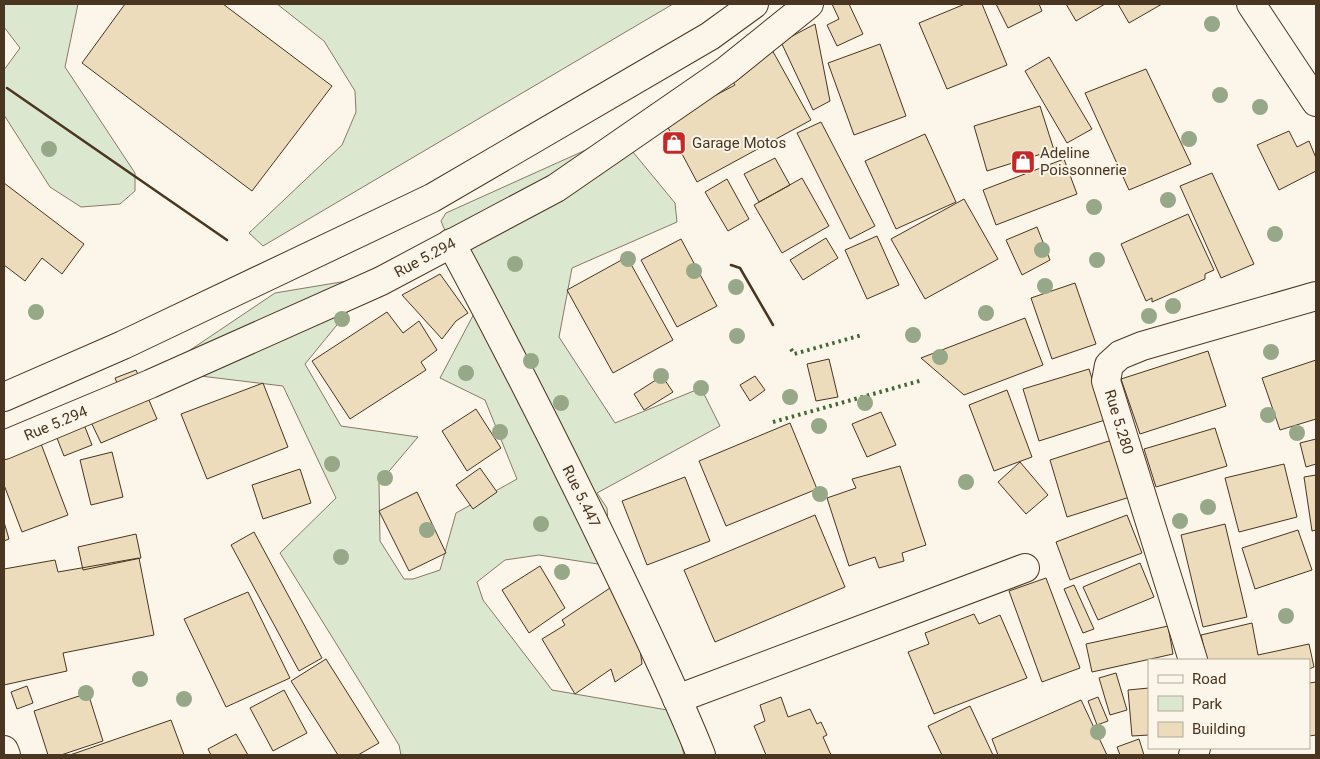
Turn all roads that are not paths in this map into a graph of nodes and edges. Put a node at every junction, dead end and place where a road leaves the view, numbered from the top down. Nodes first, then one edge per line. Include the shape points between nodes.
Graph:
1 (754, 4) edge
2 (809, 4) edge
3 (1251, 4) edge
4 (1316, 102) edge
5 (451, 243) junction
6 (1316, 296) edge
7 (4, 397) edge
8 (4, 445) edge
9 (1025, 568) dead end
10 (1193, 659) edge
11 (677, 699) junction
12 (4, 750) edge
13 (6, 755) edge
14 (701, 755) edge

1 - 7 main road via 710,36 432,198 123,345
2 - 5 main road, Rue 5.294 via 727,70 556,188
3 - 4 main road
5 - 8 main road, Rue 5.294 via 380,282
5 - 11 main road, Rue 5.447 via 562,456
6 - 10 main road, Rue 5.280 via 1142,346 1109,365 1106,381
9 - 11 main road
11 - 14 main road, Rue 5.447
12 - 13 main road

